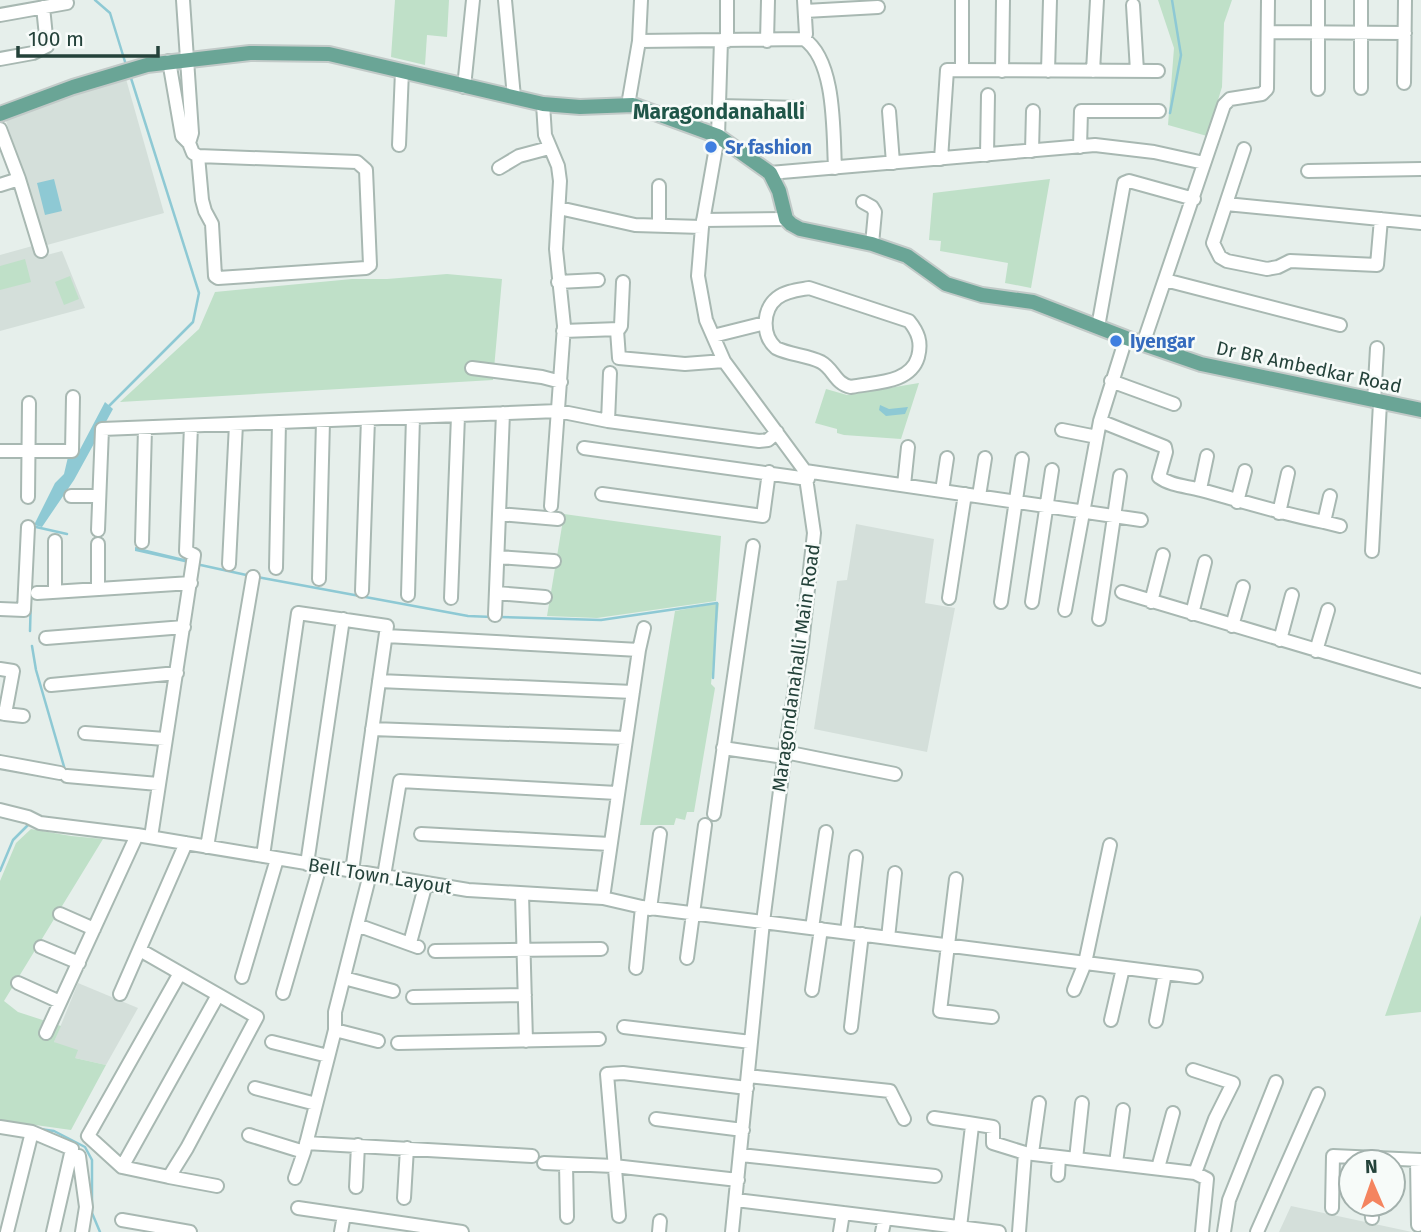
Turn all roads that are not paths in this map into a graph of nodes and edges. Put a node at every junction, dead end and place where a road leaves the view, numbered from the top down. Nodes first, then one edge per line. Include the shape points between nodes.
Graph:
1 (183, 0) edge
2 (473, 0) edge
3 (505, 0) edge
4 (641, 0) edge
5 (727, 0) edge
6 (768, 0) edge
7 (962, 0) edge
8 (1003, 0) edge
9 (1050, 0) edge
10 (1097, 0) edge
11 (1268, 0) edge
12 (1318, 0) edge
13 (1361, 0) edge
14 (1405, 0) edge
15 (67, 3) dead end
16 (1133, 5) dead end
17 (804, 6) edge
18 (43, 7) junction
19 (878, 7) dead end
20 (0, 15) edge
21 (1268, 32) junction
22 (1318, 32) junction
23 (1361, 32) junction
24 (1405, 33) junction
25 (804, 39) junction
26 (639, 41) junction
27 (724, 41) junction
28 (767, 41) junction
29 (186, 59) junction
30 (0, 60) edge
31 (169, 61) junction
32 (962, 70) junction
33 (402, 71) junction
34 (1002, 71) junction
35 (1048, 71) junction
36 (1093, 71) junction
37 (1137, 71) junction
38 (1158, 71) dead end
39 (1405, 83) dead end
40 (464, 87) junction
41 (1360, 88) dead end
42 (1318, 89) dead end
43 (988, 95) dead end
44 (514, 97) junction
45 (543, 104) junction
46 (628, 105) junction
47 (719, 106) junction
48 (799, 108) dead end
49 (889, 111) dead end
50 (1033, 111) dead end
51 (1159, 111) dead end
52 (0, 114) edge
53 (0, 128) edge
54 (718, 136) junction
55 (189, 143) junction
56 (399, 145) dead end
57 (1080, 147) junction
58 (549, 148) junction
59 (1244, 149) dead end
60 (1032, 151) junction
61 (986, 155) junction
62 (198, 156) junction
63 (941, 159) junction
64 (893, 163) junction
65 (1204, 163) junction
66 (499, 167) dead end
67 (835, 168) junction
68 (1421, 169) edge
69 (1308, 171) dead end
70 (770, 173) junction
71 (19, 179) junction
72 (0, 185) edge
73 (659, 186) dead end
74 (1194, 199) junction
75 (863, 202) dead end
76 (1226, 204) junction
77 (559, 208) junction
78 (786, 219) junction
79 (1381, 219) junction
80 (703, 223) junction
81 (1421, 223) edge
82 (659, 226) junction
83 (872, 244) junction
84 (41, 251) dead end
85 (598, 280) dead end
86 (1165, 280) junction
87 (558, 282) junction
88 (623, 282) dead end
89 (765, 323) junction
90 (1340, 325) dead end
91 (1098, 327) junction
92 (617, 330) junction
93 (563, 331) junction
94 (713, 336) junction
95 (1126, 338) junction
96 (1143, 344) junction
97 (1377, 348) dead end
98 (724, 361) junction
99 (472, 368) dead end
100 (610, 373) dead end
101 (1111, 381) junction
102 (561, 382) junction
103 (73, 397) dead end
104 (1377, 402) junction
105 (29, 403) dead end
106 (1174, 404) dead end
107 (1421, 410) edge
108 (558, 411) junction
109 (503, 413) junction
110 (458, 415) junction
111 (414, 417) junction
112 (368, 419) junction
113 (323, 421) junction
114 (607, 421) junction
115 (1100, 421) junction
116 (279, 422) junction
117 (236, 424) junction
118 (191, 426) junction
119 (145, 428) junction
120 (1062, 430) dead end
121 (777, 432) junction
122 (1097, 437) junction
123 (908, 447) dead end
124 (584, 448) dead end
125 (0, 451) edge
126 (30, 451) junction
127 (1207, 456) dead end
128 (947, 458) dead end
129 (985, 458) dead end
130 (1023, 459) dead end
131 (1052, 470) dead end
132 (1245, 471) dead end
133 (769, 472) junction
134 (1288, 473) dead end
135 (806, 475) junction
136 (1120, 476) dead end
137 (904, 485) junction
138 (1200, 489) junction
139 (942, 491) junction
140 (602, 494) dead end
141 (965, 494) junction
142 (71, 496) dead end
143 (99, 496) junction
144 (979, 496) junction
145 (1330, 496) dead end
146 (28, 497) dead end
147 (1016, 502) junction
148 (1237, 502) junction
149 (551, 506) dead end
150 (1046, 506) junction
151 (1084, 512) junction
152 (1279, 513) junction
153 (499, 514) junction
154 (1114, 516) junction
155 (558, 519) dead end
156 (1141, 520) dead end
157 (1324, 522) junction
158 (1340, 526) dead end
159 (28, 527) dead end
160 (98, 530) dead end
161 (55, 541) dead end
162 (142, 542) dead end
163 (98, 544) dead end
164 (753, 546) dead end
165 (1371, 551) dead end
166 (1163, 555) dead end
167 (498, 557) junction
168 (554, 561) dead end
169 (1205, 562) dead end
170 (229, 564) dead end
171 (276, 568) dead end
172 (253, 577) dead end
173 (319, 579) dead end
174 (191, 583) junction
175 (1242, 587) dead end
176 (98, 589) junction
177 (362, 591) dead end
178 (55, 592) junction
179 (1122, 592) dead end
180 (37, 593) dead end
181 (496, 593) junction
182 (408, 595) dead end
183 (1293, 596) dead end
184 (545, 597) dead end
185 (451, 598) dead end
186 (949, 598) dead end
187 (1001, 602) dead end
188 (1032, 602) dead end
189 (1151, 602) junction
190 (0, 609) edge
191 (1328, 610) dead end
192 (1065, 611) dead end
193 (1192, 614) junction
194 (495, 615) dead end
195 (343, 619) junction
196 (1099, 619) dead end
197 (1232, 626) junction
198 (184, 627) junction
199 (644, 628) dead end
200 (386, 636) junction
201 (46, 638) dead end
202 (1280, 640) junction
203 (639, 650) junction
204 (1316, 651) junction
205 (0, 668) edge
206 (177, 673) junction
207 (379, 681) junction
208 (1421, 681) edge
209 (51, 685) dead end
210 (633, 692) junction
211 (2, 714) edge
212 (23, 716) dead end
213 (372, 729) junction
214 (85, 733) dead end
215 (626, 738) junction
216 (165, 739) junction
217 (723, 748) junction
218 (784, 754) junction
219 (0, 762) edge
220 (895, 774) dead end
221 (158, 784) junction
222 (617, 793) junction
223 (0, 810) edge
224 (825, 832) dead end
225 (421, 834) dead end
226 (660, 834) dead end
227 (137, 835) junction
228 (151, 837) junction
229 (186, 843) junction
230 (610, 844) junction
231 (1110, 845) dead end
232 (207, 847) junction
233 (263, 856) junction
234 (856, 857) dead end
235 (277, 859) junction
236 (314, 865) junction
237 (352, 871) junction
238 (895, 873) dead end
239 (370, 874) junction
240 (384, 876) junction
241 (956, 878) dead end
242 (426, 883) junction
243 (522, 894) junction
244 (603, 898) junction
245 (646, 908) junction
246 (60, 914) dead end
247 (693, 915) junction
248 (763, 922) junction
249 (357, 925) junction
250 (817, 928) junction
251 (94, 929) junction
252 (847, 932) junction
253 (862, 934) junction
254 (888, 938) junction
255 (948, 945) junction
256 (41, 947) dead end
257 (601, 949) dead end
258 (140, 950) junction
259 (523, 950) junction
260 (435, 951) dead end
261 (687, 958) dead end
262 (79, 963) junction
263 (1085, 963) junction
264 (636, 968) dead end
265 (1123, 968) junction
266 (180, 973) junction
267 (1165, 973) junction
268 (242, 977) dead end
269 (1196, 977) dead end
270 (344, 978) junction
271 (18, 983) dead end
272 (812, 989) dead end
273 (1074, 990) dead end
274 (393, 992) dead end
275 (283, 993) dead end
276 (120, 994) dead end
277 (218, 995) junction
278 (525, 995) junction
279 (413, 998) dead end
280 (60, 1002) junction
281 (992, 1017) dead end
282 (1111, 1020) dead end
283 (1156, 1021) dead end
284 (624, 1027) dead end
285 (851, 1027) dead end
286 (335, 1030) junction
287 (46, 1033) dead end
288 (600, 1039) dead end
289 (378, 1041) dead end
290 (526, 1041) junction
291 (272, 1042) dead end
292 (751, 1042) junction
293 (398, 1043) dead end
294 (328, 1056) junction
295 (1193, 1070) dead end
296 (748, 1082) junction
297 (1276, 1082) dead end
298 (255, 1088) dead end
299 (1318, 1094) dead end
300 (1039, 1103) dead end
301 (1082, 1103) dead end
302 (316, 1104) junction
303 (1123, 1110) dead end
304 (1173, 1113) dead end
305 (934, 1118) dead end
306 (656, 1119) dead end
307 (904, 1119) dead end
308 (968, 1123) junction
309 (0, 1127) edge
310 (743, 1129) junction
311 (32, 1132) junction
312 (248, 1135) dead end
313 (358, 1145) junction
314 (305, 1147) junction
315 (407, 1148) junction
316 (1029, 1153) junction
317 (741, 1155) junction
318 (79, 1156) dead end
319 (532, 1156) dead end
320 (1337, 1156) edge
321 (1059, 1157) junction
322 (1076, 1159) junction
323 (1419, 1160) edge
324 (544, 1163) dead end
325 (1116, 1163) junction
326 (566, 1164) junction
327 (614, 1166) junction
328 (122, 1167) junction
329 (1158, 1168) junction
330 (1195, 1173) junction
331 (1058, 1175) dead end
332 (935, 1176) dead end
333 (169, 1177) junction
334 (295, 1178) dead end
335 (738, 1180) junction
336 (217, 1186) dead end
337 (355, 1186) dead end
338 (404, 1198) dead end
339 (736, 1200) junction
340 (298, 1208) dead end
341 (1332, 1208) dead end
342 (843, 1213) junction
343 (344, 1215) junction
344 (619, 1216) dead end
345 (567, 1217) dead end
346 (885, 1218) junction
347 (122, 1220) dead end
348 (1418, 1226) dead end
349 (960, 1227) junction
350 (927, 1228) edge
351 (7, 1232) edge
352 (53, 1232) edge
353 (82, 1232) edge
354 (190, 1232) edge
355 (341, 1232) edge
356 (461, 1232) edge
357 (732, 1232) edge
358 (840, 1232) edge
359 (882, 1232) edge
360 (999, 1232) edge
361 (1019, 1232) edge
362 (1202, 1232) edge
363 (1224, 1232) edge
364 (1257, 1232) edge

1 - 29 street
2 - 40 street
3 - 44 street
4 - 26 street
5 - 27 street, Maragondanahalli Main Road
6 - 28 street
7 - 32 street
8 - 34 street
9 - 35 street
10 - 36 street
11 - 21 street
12 - 22 street
13 - 23 street
14 - 24 street
15 - 18 street
16 - 37 street
17 - 19 street
17 - 25 street
18 - 20 street
18 - 30 street via 47,46
21 - 22 street
21 - 65 street via 1267,89 1262,94 1230,99 1224,105
22 - 23 street
22 - 42 street
23 - 24 street
23 - 41 street
24 - 39 street
25 - 28 street
25 - 67 street via 822,60 827,80
26 - 27 street
26 - 46 street
27 - 28 street
27 - 47 street, Maragondanahalli Main Road
29 - 31 main road
29 - 33 main road via 250,53 329,54
29 - 55 street
31 - 52 main road via 73,87
31 - 55 street via 182,136
32 - 34 street
32 - 63 street via 947,70
33 - 40 main road
33 - 56 street
34 - 35 street
35 - 36 street
36 - 37 street
37 - 38 street
40 - 44 main road
43 - 61 street
44 - 45 main road
45 - 46 main road
45 - 58 street
46 - 54 main road
47 - 48 street
47 - 54 street, Maragondanahalli Main Road
49 - 64 street
50 - 60 street
51 - 57 street via 1081,111
53 - 71 street
54 - 70 main road
54 - 80 street, Maragondanahalli Main Road
55 - 62 street
57 - 60 street
57 - 65 street via 1154,152
58 - 66 street
58 - 77 street via 558,166
59 - 76 street
60 - 61 street
61 - 63 street
62 - 62 street via 218,278 370,265 366,170 362,164
63 - 64 street
64 - 67 street
65 - 74 street
67 - 70 street
68 - 69 street
70 - 78 main road
71 - 72 street
71 - 84 street
73 - 82 street
74 - 86 street
74 - 91 street via 1124,183
75 - 83 street via 875,212
76 - 79 street
76 - 79 street via 1213,243 1215,251 1227,261 1267,270 1290,261 1377,265
77 - 82 street
77 - 87 street
78 - 80 street
78 - 83 main road, Dr BR Ambedkar Road via 800,229
79 - 81 street
80 - 82 street
80 - 94 street, Maragondanahalli Main Road via 698,276
83 - 91 main road, Dr BR Ambedkar Road via 907,256 946,284 1033,302
85 - 87 street
86 - 90 street
86 - 96 street
87 - 93 street
88 - 92 street
89 - 89 street via 775,300 789,291 809,288 909,321 920,347 908,374 844,386 819,361 776,348
89 - 94 street
91 - 95 main road, Dr BR Ambedkar Road
92 - 93 street
92 - 98 street via 618,358 685,364
93 - 102 street
94 - 98 street, Maragondanahalli Main Road
95 - 96 main road, Dr BR Ambedkar Road
95 - 101 street
96 - 104 main road, Dr BR Ambedkar Road via 1201,364
97 - 104 street
98 - 121 street, Maragondanahalli Main Road
99 - 102 street
100 - 114 street
101 - 106 street
101 - 115 street
102 - 108 street
103 - 126 street via 72,451
104 - 107 main road, Dr BR Ambedkar Road
104 - 165 street
105 - 126 street
108 - 109 street
108 - 114 street
108 - 149 street
109 - 110 street
109 - 153 street
110 - 111 street
110 - 185 street
111 - 112 street
111 - 182 street
112 - 113 street
112 - 177 street
113 - 116 street
113 - 173 street
114 - 121 street via 759,441
115 - 122 street
115 - 138 street via 1165,447 1159,477
116 - 117 street
116 - 171 street
117 - 118 street
117 - 170 street
118 - 119 street
118 - 174 street via 186,551 193,559
119 - 143 street via 102,429
119 - 162 street
120 - 122 street
121 - 135 street, Maragondanahalli Main Road
122 - 151 street
123 - 137 street
124 - 133 street
125 - 126 street
126 - 146 street
127 - 138 street
128 - 139 street
129 - 144 street
130 - 147 street
131 - 150 street
132 - 148 street
133 - 135 street
133 - 140 street via 763,516
134 - 152 street
135 - 137 street
135 - 218 street, Maragondanahalli Main Road via 814,533
136 - 154 street
137 - 139 street
138 - 148 street
139 - 141 street
141 - 144 street
141 - 186 street
142 - 143 street
143 - 160 street
144 - 147 street
145 - 157 street
147 - 150 street
147 - 187 street
148 - 152 street
150 - 151 street
150 - 188 street
151 - 154 street
151 - 192 street
152 - 157 street
153 - 155 street
153 - 167 street
154 - 156 street
154 - 196 street
157 - 158 street
159 - 190 street via 24,610
161 - 178 street
163 - 176 street
164 - 217 street
166 - 189 street
167 - 168 street
167 - 181 street
169 - 193 street
172 - 232 street
174 - 176 street
174 - 198 street
175 - 197 street
176 - 178 street
178 - 180 street
179 - 189 street
181 - 184 street
181 - 194 street
183 - 202 street
189 - 193 street
191 - 204 street
193 - 197 street
195 - 200 street via 387,625
195 - 233 street via 298,613
195 - 236 street
197 - 202 street
198 - 201 street
198 - 206 street
199 - 203 street
200 - 203 street
200 - 207 street
202 - 204 street
203 - 210 street
204 - 208 street
205 - 211 street via 13,671
206 - 209 street
206 - 216 street
207 - 210 street
207 - 213 street
210 - 215 street
211 - 212 street
213 - 215 street
213 - 237 street
214 - 216 street
215 - 222 street
216 - 221 street
217 - 218 street
217 - 247 street
218 - 220 street
218 - 248 street, Maragondanahalli Main Road
219 - 221 street via 64,775
221 - 228 street
222 - 230 street
222 - 240 street via 400,781
223 - 227 street, Bell Town Layout via 34,820
224 - 250 street
225 - 230 street
226 - 245 street
227 - 228 street, Bell Town Layout
227 - 251 street
228 - 229 street, Bell Town Layout
229 - 232 street, Bell Town Layout
229 - 258 street
230 - 244 street
231 - 263 street
232 - 233 street, Bell Town Layout
233 - 235 street, Bell Town Layout
234 - 252 street
235 - 236 street, Bell Town Layout
235 - 268 street
236 - 237 street, Bell Town Layout
236 - 275 street
237 - 239 street, Bell Town Layout
238 - 254 street
239 - 240 street, Bell Town Layout
239 - 249 street
240 - 242 street, Bell Town Layout
241 - 255 street
242 - 243 street, Bell Town Layout
242 - 249 street via 414,945
243 - 244 street, Bell Town Layout
243 - 259 street
244 - 245 street, Bell Town Layout
245 - 247 street, Bell Town Layout
245 - 264 street
246 - 251 street
247 - 248 street, Bell Town Layout
247 - 261 street
248 - 250 street, Bell Town Layout
248 - 292 street, Maragondanahalli Main Road
249 - 270 street
250 - 252 street, Bell Town Layout
250 - 272 street
251 - 262 street
252 - 253 street, Bell Town Layout
253 - 254 street, Bell Town Layout
253 - 285 street
254 - 255 street, Bell Town Layout
255 - 263 street, Bell Town Layout
255 - 281 street via 940,1011
256 - 262 street
257 - 259 street
258 - 266 street
258 - 276 street
259 - 260 street
259 - 278 street
262 - 280 street
263 - 265 street, Bell Town Layout
263 - 273 street
265 - 267 street, Bell Town Layout
265 - 282 street
266 - 277 street
266 - 328 street via 88,1136
267 - 269 street, Bell Town Layout
267 - 283 street
270 - 274 street
270 - 286 street
271 - 280 street
277 - 328 street
277 - 333 street via 257,1017
278 - 279 street
278 - 290 street
280 - 287 street
284 - 292 street
286 - 289 street
286 - 294 street
288 - 290 street
290 - 293 street
291 - 294 street
292 - 296 street, Maragondanahalli Main Road
294 - 302 street
295 - 330 street via 1233,1083
296 - 307 street via 890,1091
296 - 310 street, Maragondanahalli Main Road
296 - 327 street via 607,1074
297 - 363 street via 1229,1200
298 - 302 street
299 - 364 street
300 - 316 street
301 - 322 street
302 - 314 street
303 - 325 street
304 - 329 street
305 - 308 street
306 - 310 street
308 - 316 street via 993,1127 993,1143
308 - 349 street via 972,1131
309 - 311 street
310 - 317 street, Maragondanahalli Main Road
311 - 351 street
311 - 352 street via 72,1150
312 - 314 street
313 - 314 street
313 - 315 street
313 - 337 street
314 - 334 street
315 - 319 street
315 - 338 street
316 - 321 street
316 - 361 street
317 - 332 street
317 - 335 street, Maragondanahalli Main Road
318 - 353 street via 86,1208
320 - 341 street via 1333,1156
321 - 322 street
321 - 331 street
322 - 325 street
323 - 348 street
324 - 326 street
325 - 329 street
326 - 327 street
326 - 345 street
327 - 335 street
327 - 344 street
328 - 333 street
329 - 330 street
330 - 362 street via 1207,1179
333 - 336 street
335 - 339 street, Maragondanahalli Main Road
339 - 342 street
339 - 357 street, Maragondanahalli Main Road
340 - 343 street
342 - 346 street
342 - 358 street
343 - 355 street
343 - 356 street
346 - 350 street
346 - 359 street
347 - 354 street
349 - 350 street
349 - 360 street

